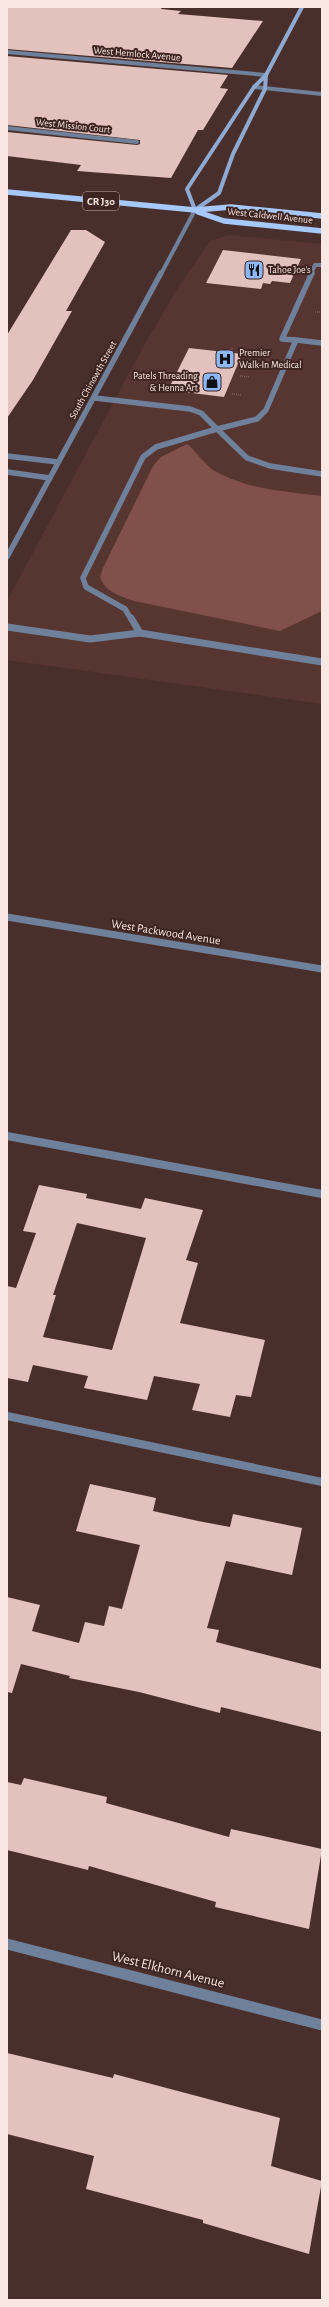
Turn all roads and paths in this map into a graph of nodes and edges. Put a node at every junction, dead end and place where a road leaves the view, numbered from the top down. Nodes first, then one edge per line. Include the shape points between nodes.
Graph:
1 (302, 7) edge
2 (7, 52) edge
3 (266, 75) junction
4 (254, 87) junction
5 (265, 88) junction
6 (322, 94) edge
7 (7, 128) edge
8 (137, 142) dead end
9 (7, 192) edge
10 (195, 210) junction
11 (322, 216) edge
12 (322, 231) edge
13 (322, 266) edge
14 (296, 340) junction
15 (322, 343) edge
16 (233, 347) dead end
17 (231, 350) dead end
18 (247, 360) dead end
19 (257, 361) dead end
20 (240, 376) dead end
21 (250, 377) dead end
22 (232, 394) dead end
23 (242, 395) dead end
24 (95, 398) junction
25 (217, 429) junction
26 (7, 456) edge
27 (58, 462) junction
28 (7, 472) edge
29 (322, 474) edge
30 (50, 478) junction
31 (7, 557) edge
32 (7, 627) edge
33 (140, 633) junction
34 (322, 662) edge
35 (7, 917) edge
36 (322, 969) edge
37 (8, 1138) edge
38 (322, 1194) edge
39 (7, 1416) edge
40 (322, 1482) edge
41 (7, 1944) edge
42 (322, 2025) edge

1 - 3 street, South Chinowth Street
2 - 3 street, West Hemlock Avenue
3 - 4 street, South Chinowth Street
3 - 5 street, South Chinowth Street
4 - 5 street
4 - 10 street, South Chinowth Street via 187,189
5 - 6 street
5 - 10 street, South Chinowth Street via 219,193
7 - 8 street, West Mission Court
9 - 10 main road, West Caldwell Avenue / CR J30
10 - 11 main road, West Caldwell Avenue / CR J30 via 231,207
10 - 12 main road, West Caldwell Avenue / CR J30 via 224,221
10 - 24 street, South Chinowth Street
13 - 14 street via 315,265 282,339
14 - 15 street
14 - 25 street via 266,410 257,419
16 - 17 path
18 - 19 path
20 - 21 path
22 - 23 path
24 - 25 street via 190,409 200,413
24 - 27 street, South Chinowth Street
25 - 29 street via 247,458 270,466
25 - 33 street via 156,447 143,456 83,578 86,587 125,609
26 - 27 street
27 - 30 street, South Chinowth Street
28 - 30 street
30 - 31 street, South Chinowth Street
32 - 33 street via 90,639
33 - 34 street
35 - 36 street, West Packwood Avenue
37 - 38 street
39 - 40 street
41 - 42 street, West Elkhorn Avenue

